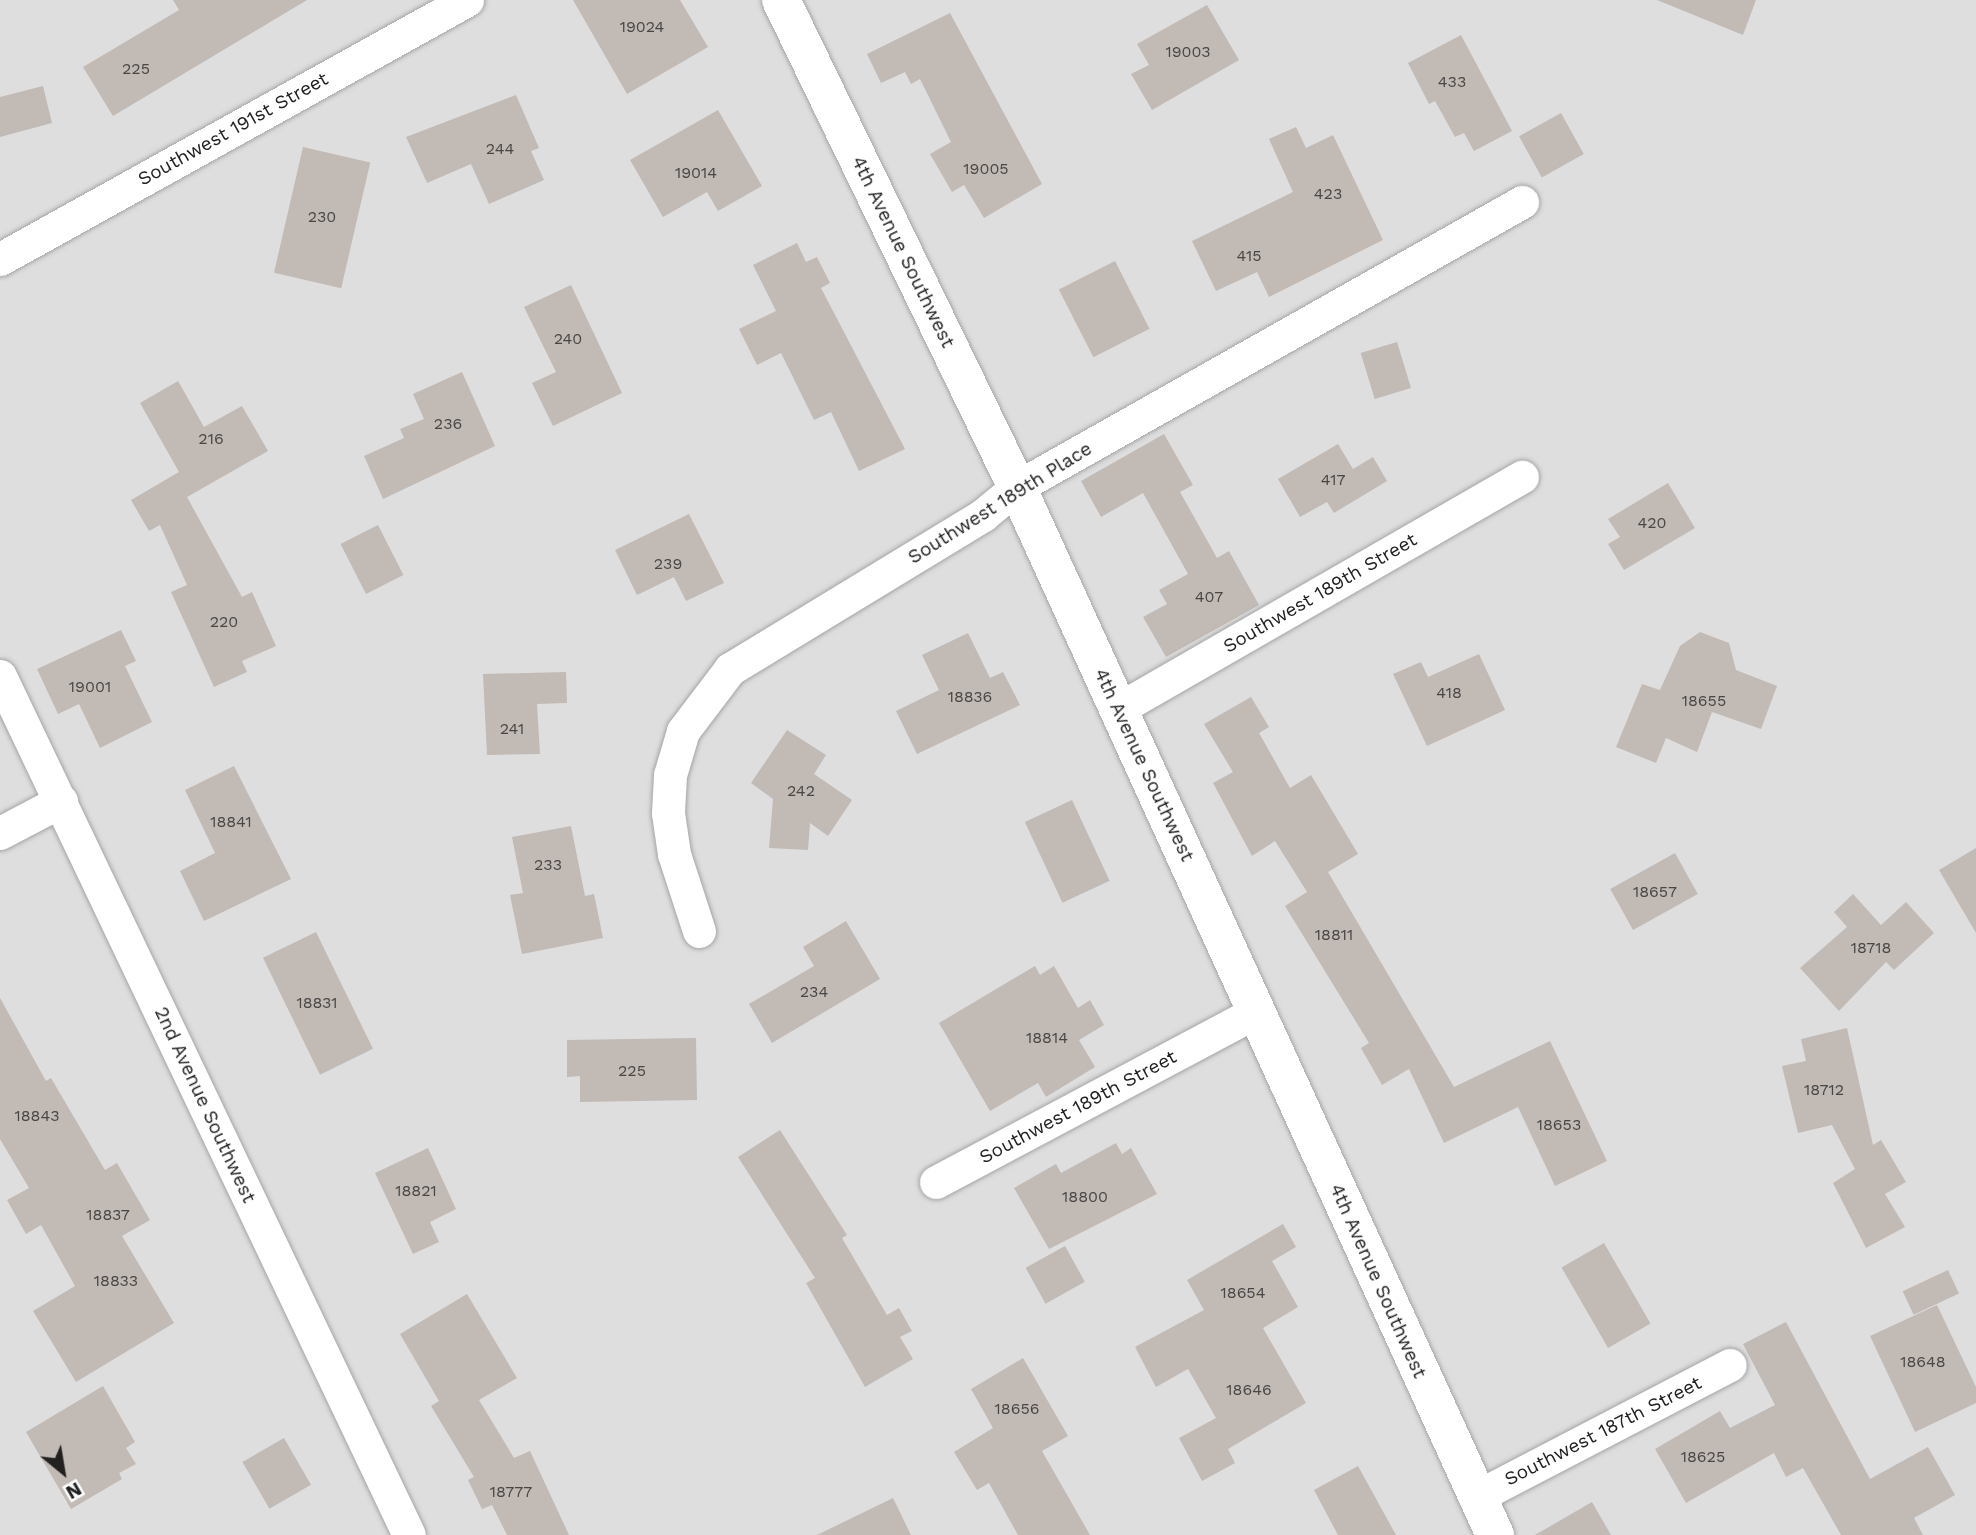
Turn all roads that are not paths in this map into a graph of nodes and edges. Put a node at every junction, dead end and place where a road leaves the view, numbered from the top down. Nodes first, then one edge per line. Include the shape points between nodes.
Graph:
1 (467, 0) edge
2 (781, 0) edge
3 (1522, 202) dead end
4 (0, 259) edge
5 (1522, 477) dead end
6 (1017, 487) junction
7 (0, 677) edge
8 (1118, 709) junction
9 (61, 801) junction
10 (0, 833) edge
11 (699, 931) dead end
12 (1256, 1012) junction
13 (936, 1182) dead end
14 (1730, 1365) dead end
15 (1476, 1497) junction
16 (409, 1535) edge
17 (1495, 1535) edge

1 - 4 street, Southwest 191st Street
2 - 6 street, 4th Avenue Southwest
3 - 6 street, Southwest 189th Place
5 - 8 street, Southwest 189th Street
6 - 8 street, 4th Avenue Southwest
6 - 11 street, Southwest 189th Place via 973,521 755,650 704,698 683,731 670,775 668,813 674,854
7 - 9 street, 2nd Avenue Southwest
8 - 12 street, 4th Avenue Southwest
9 - 10 street
9 - 16 street, 2nd Avenue Southwest
12 - 13 street, Southwest 189th Street
12 - 15 street, 4th Avenue Southwest
14 - 15 street, Southwest 187th Street
15 - 17 street, 4th Avenue Southwest

